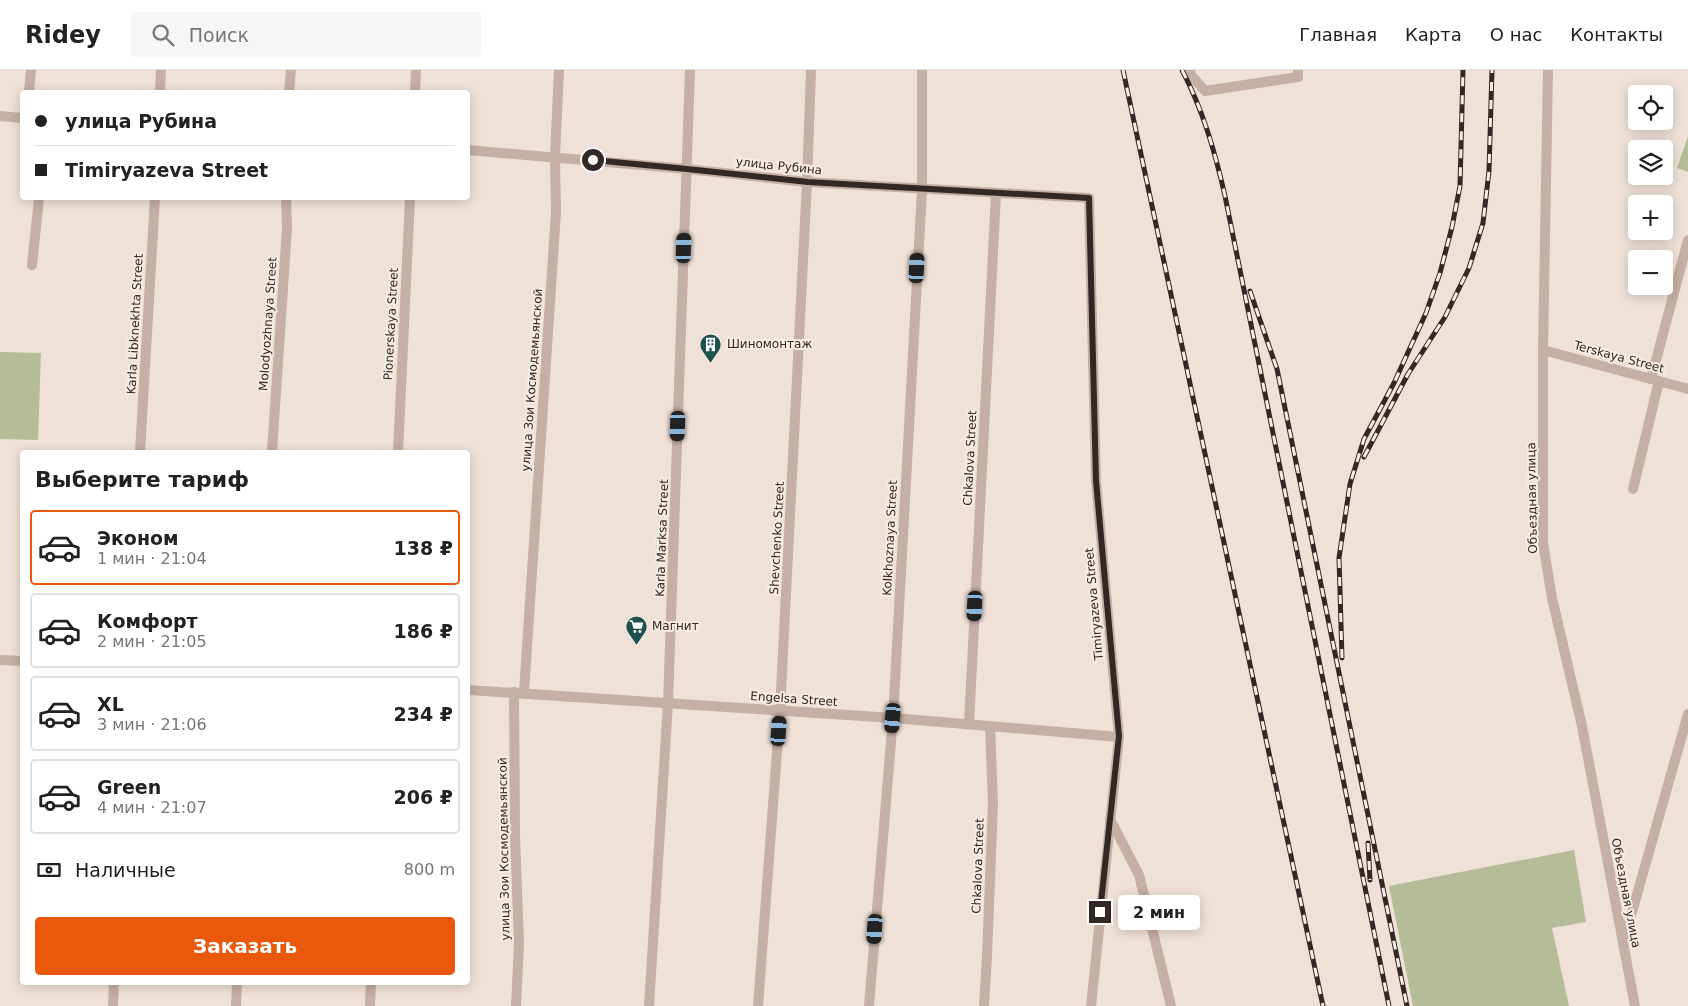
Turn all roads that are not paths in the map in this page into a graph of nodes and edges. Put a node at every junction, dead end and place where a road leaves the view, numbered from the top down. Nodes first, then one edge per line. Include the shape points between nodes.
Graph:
1 (31, 70) edge
2 (161, 70) edge
3 (290, 70) edge
4 (416, 70) edge
5 (559, 70) edge
6 (690, 70) edge
7 (811, 70) edge
8 (922, 70) edge
9 (1190, 70) edge
10 (1548, 70) edge
11 (1298, 74) edge
12 (30, 90) edge
13 (160, 90) edge
14 (289, 90) edge
15 (415, 90) edge
16 (0, 116) edge
17 (20, 118) edge
18 (470, 150) edge
19 (555, 157) junction
20 (687, 169) junction
21 (808, 182) junction
22 (922, 190) junction
23 (996, 194) junction
24 (1089, 198) joint
25 (39, 200) edge
26 (155, 200) edge
27 (286, 200) edge
28 (410, 200) edge
29 (1688, 240) edge
30 (32, 265) dead end
31 (1543, 350) junction
32 (1655, 380) junction
33 (1688, 389) edge
34 (140, 450) edge
35 (272, 450) edge
36 (398, 450) edge
37 (1633, 489) dead end
38 (0, 660) edge
39 (20, 661) edge
40 (470, 690) edge
41 (519, 692) junction
42 (668, 703) junction
43 (780, 711) junction
44 (1688, 714) edge
45 (893, 718) junction
46 (969, 724) junction
47 (990, 726) junction
48 (1119, 736) junction
49 (1110, 819) junction
50 (1623, 946) junction
51 (114, 985) edge
52 (238, 985) edge
53 (371, 985) edge
54 (113, 1006) edge
55 (236, 1006) edge
56 (370, 1006) edge
57 (516, 1006) edge
58 (649, 1006) edge
59 (758, 1006) edge
60 (869, 1006) edge
61 (984, 1006) edge
62 (1091, 1006) edge
63 (1171, 1006) edge
64 (1635, 1006) edge

1 - 12 street
2 - 13 street
3 - 14 street
4 - 15 street
5 - 19 street, улица Зои Космодемьянской
6 - 20 street, Karla Marksa Street
7 - 21 street, Shevchenko Street
8 - 22 street, Kolkhoznaya Street
9 - 11 street via 1205,90
10 - 31 street, Объездная улица
16 - 17 street
18 - 19 street, улица Рубина
19 - 20 street, улица Рубина
19 - 41 street, улица Зои Космодемьянской via 556,212
20 - 21 street, улица Рубина
20 - 42 street, Karla Marksa Street
21 - 22 street, улица Рубина
21 - 43 street, Shevchenko Street
22 - 23 street, улица Рубина
22 - 45 street, Kolkhoznaya Street
23 - 24 street, улица Рубина
23 - 46 street, Chkalova Street
24 - 48 street, Timiryazeva Street via 1096,481
25 - 30 street
26 - 34 street, Karla Libknekhta Street
27 - 35 street, Molodyozhnaya Street
28 - 36 street, Pionerskaya Street
29 - 32 street
31 - 32 street, Terskaya Street
31 - 50 street, Объездная улица via 1543,543 1552,598 1582,726
32 - 33 street, Terskaya Street
32 - 37 street
38 - 39 street
40 - 41 street, Engelsa Street
41 - 42 street, Engelsa Street
41 - 57 street, улица Зои Космодемьянской
42 - 43 street, Engelsa Street
42 - 58 street, Karla Marksa Street
43 - 45 street, Engelsa Street
43 - 59 street, Shevchenko Street
44 - 50 street
45 - 46 street, Engelsa Street
45 - 60 street, Kolkhoznaya Street
46 - 47 street, Engelsa Street
47 - 48 street, Engelsa Street
47 - 61 street, Chkalova Street via 993,803
48 - 49 street, Timiryazeva Street
49 - 62 street, Timiryazeva Street
49 - 63 street via 1139,875
50 - 64 street, Объездная улица
51 - 54 street
52 - 55 street
53 - 56 street

